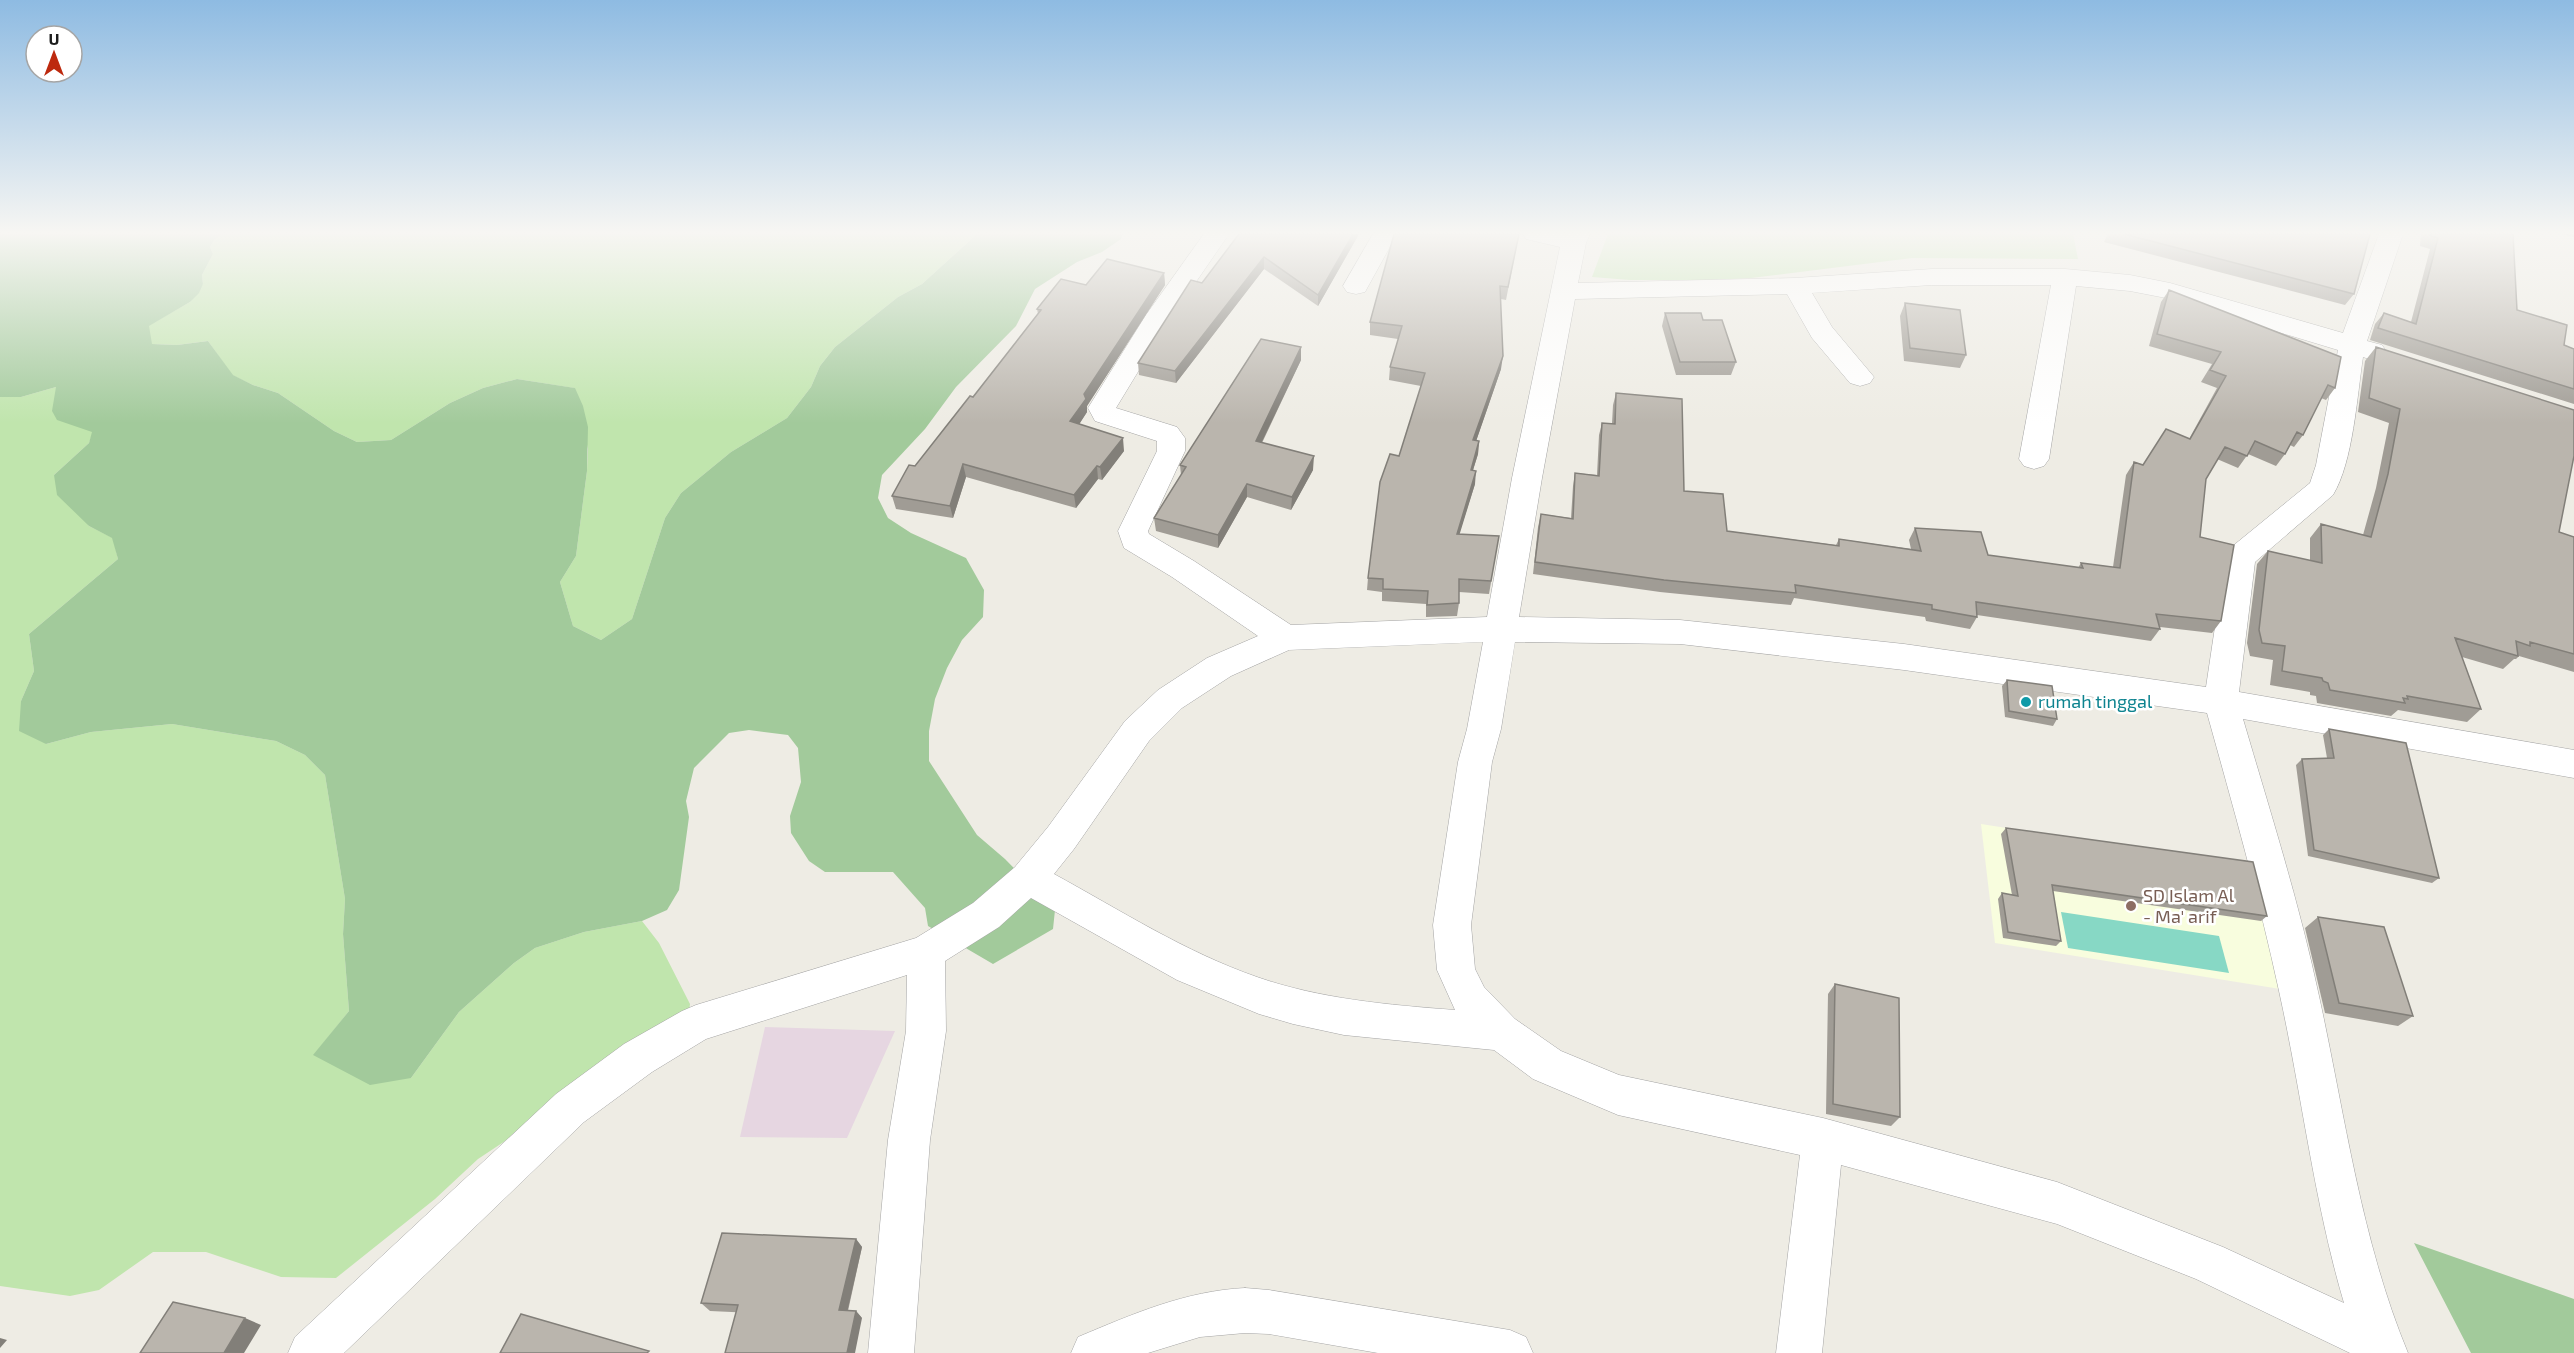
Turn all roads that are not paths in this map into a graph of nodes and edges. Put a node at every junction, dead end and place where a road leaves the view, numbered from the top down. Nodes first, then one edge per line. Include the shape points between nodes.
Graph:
1 (1172, 297) edge
2 (1563, 297) edge
3 (1802, 297) edge
4 (2062, 297) edge
5 (2190, 297) edge
6 (2369, 297) edge
7 (2352, 345) junction
8 (2393, 358) edge
9 (1860, 377) dead end
10 (2034, 459) dead end
11 (1502, 629) junction
12 (1285, 638) junction
13 (2221, 702) junction
14 (2574, 764) edge
15 (1028, 878) junction
16 (926, 952) junction
17 (1501, 1032) junction
18 (1823, 1139) junction
19 (2382, 1348) edge
20 (311, 1353) edge
21 (891, 1353) edge
22 (1094, 1353) edge
23 (1510, 1353) edge
24 (1799, 1353) edge

1 - 12 street via 1102,408 1103,412 1171,438 1172,451 1133,531 1135,540
2 - 11 street
3 - 9 street via 1821,332
4 - 10 street
5 - 7 street
6 - 7 street
7 - 8 street
7 - 13 street via 2331,465 2323,488 2240,560
11 - 12 street
11 - 13 street via 1680,632 1904,657
11 - 17 street via 1475,762 1452,925 1456,970 1470,1000
12 - 15 street via 1219,667 1170,699 1137,730
13 - 14 street
13 - 19 street via 2294,968 2352,1256
15 - 16 street via 986,915
15 - 17 street via 1206,975 1293,1006 1395,1024
16 - 20 street via 696,1024 638,1058 570,1108
16 - 21 street via 926,1031 909,1140
17 - 18 street via 1547,1065 1618,1095
18 - 19 street via 2057,1203 2208,1262
18 - 24 street
22 - 23 street via 1160,1324 1203,1312 1240,1309

